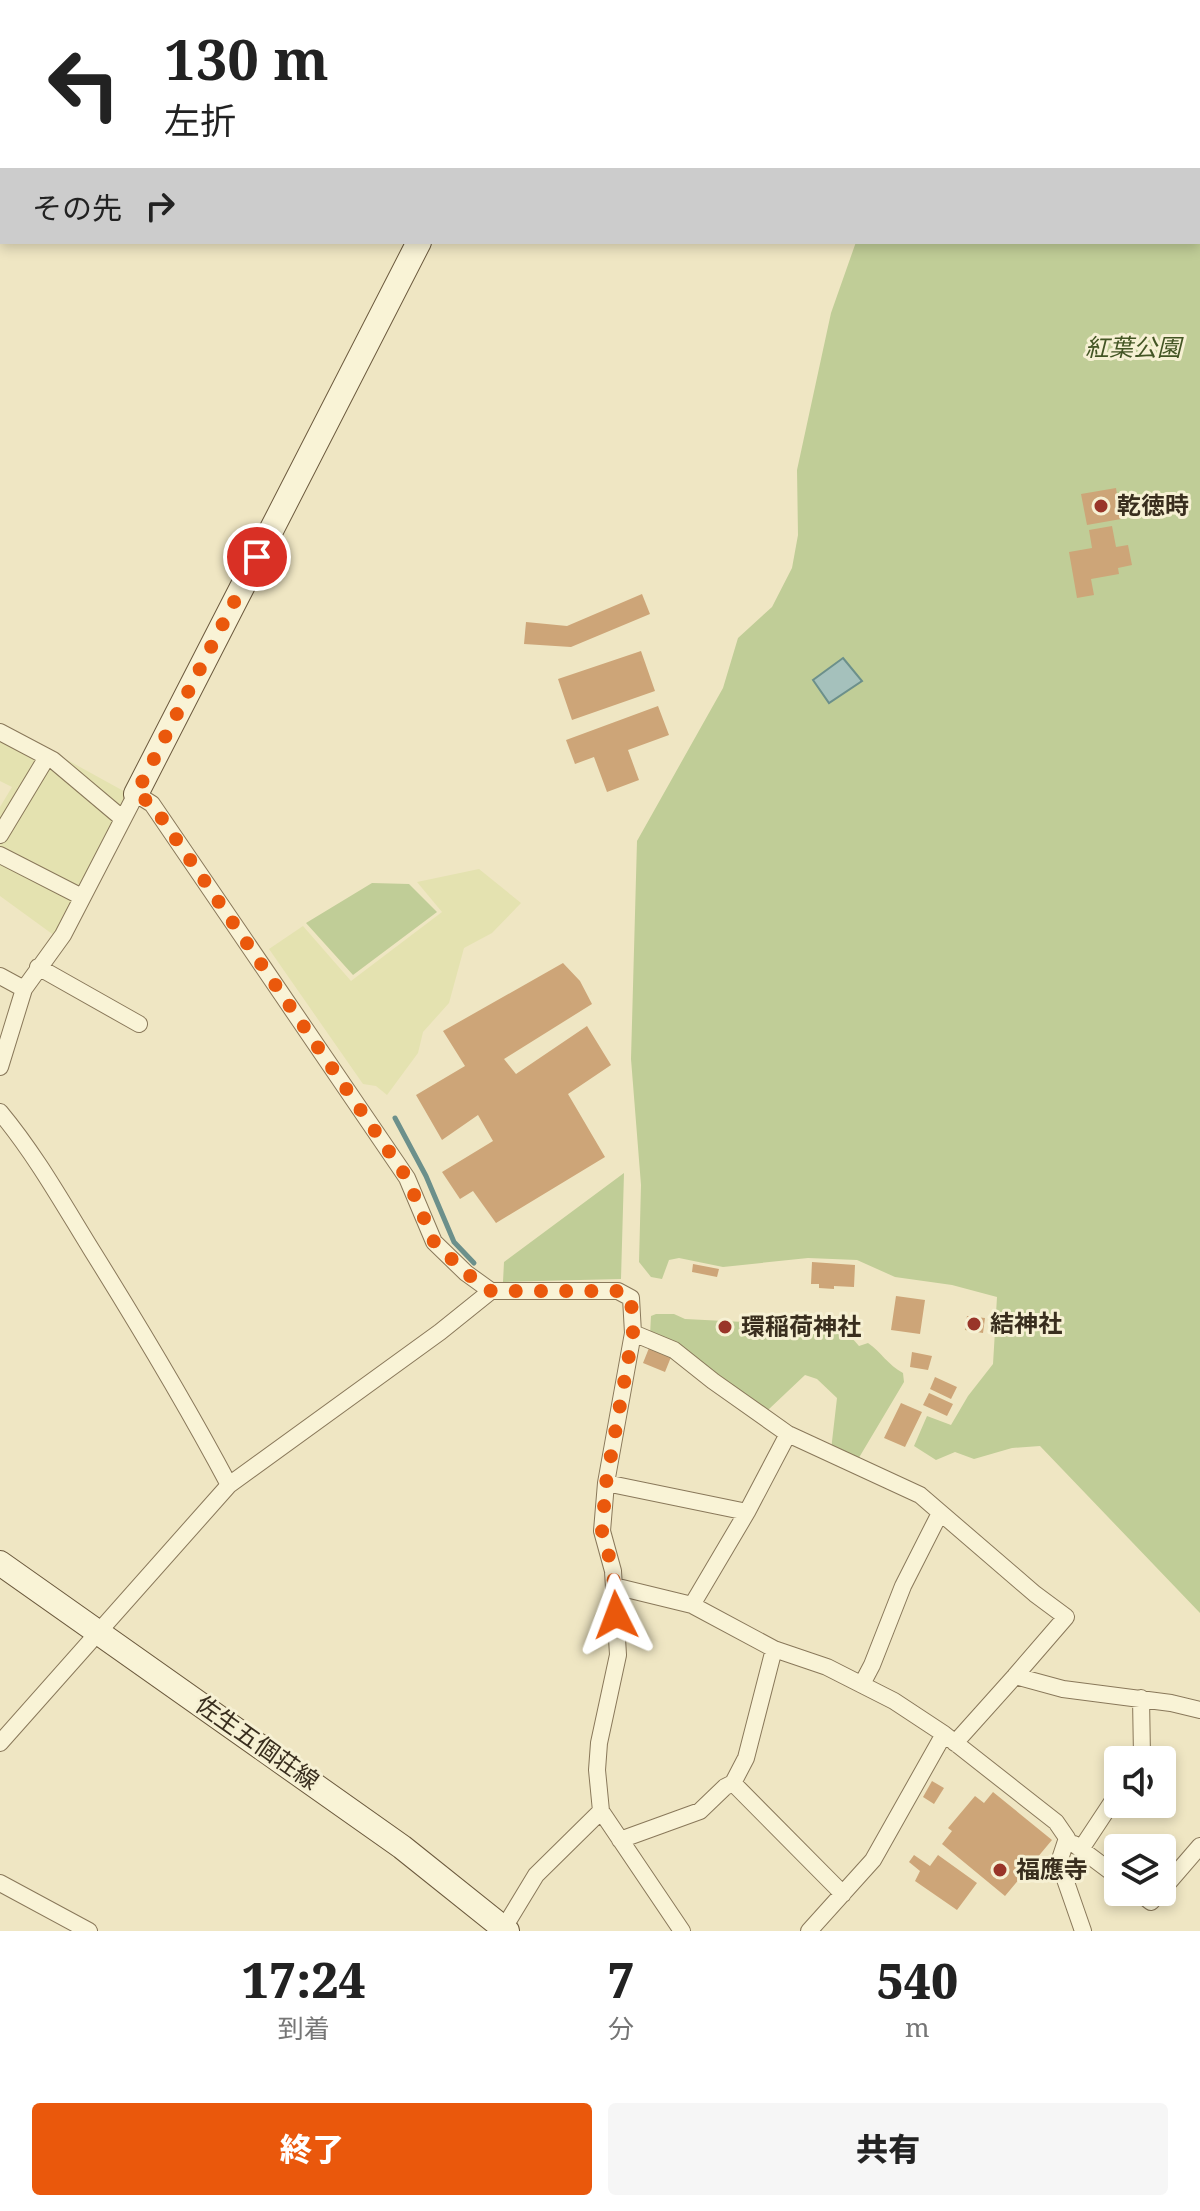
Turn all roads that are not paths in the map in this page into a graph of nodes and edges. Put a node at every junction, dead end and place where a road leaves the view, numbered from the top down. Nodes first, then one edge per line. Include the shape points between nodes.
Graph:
1 (418, 244) edge
2 (0, 732) edge
3 (47, 757) junction
4 (136, 794) junction
5 (123, 819) junction
6 (0, 835) edge
7 (0, 855) edge
8 (82, 897) junction
9 (38, 967) junction
10 (0, 976) edge
11 (24, 989) junction
12 (139, 1024) dead end
13 (0, 1067) edge
14 (0, 1112) edge
15 (491, 1291) junction
16 (633, 1333) junction
17 (788, 1434) junction
18 (606, 1483) junction
19 (229, 1485) junction
20 (747, 1512) junction
21 (940, 1513) junction
22 (0, 1563) edge
23 (614, 1586) junction
24 (692, 1605) junction
25 (100, 1632) junction
26 (774, 1649) junction
27 (1015, 1676) junction
28 (862, 1684) junction
29 (1141, 1698) junction
30 (1200, 1710) edge
31 (950, 1738) junction
32 (0, 1743) edge
33 (1142, 1746) edge
34 (733, 1783) junction
35 (601, 1811) junction
36 (1104, 1814) edge
37 (1067, 1838) junction
38 (620, 1840) junction
39 (1200, 1846) edge
40 (1081, 1849) junction
41 (1104, 1866) edge
42 (1176, 1874) edge
43 (0, 1883) edge
44 (843, 1894) junction
45 (504, 1930) edge
46 (89, 1931) edge
47 (682, 1931) edge
48 (809, 1931) edge
49 (1083, 1931) edge

1 - 4 main road
2 - 3 street
3 - 5 street
3 - 6 street
4 - 5 street
4 - 15 street via 152,804 407,1178 434,1242
5 - 8 street
7 - 8 street
8 - 9 street via 63,935
9 - 11 street
9 - 12 street
10 - 11 street
11 - 13 street
14 - 19 street via 127,1307
15 - 16 street via 618,1291 631,1298
15 - 19 street
16 - 17 street via 674,1350
16 - 18 street
17 - 20 street
17 - 21 street via 920,1495
18 - 20 street
18 - 23 street via 602,1531
19 - 25 street
20 - 24 street
21 - 27 street via 1066,1617
21 - 28 street
22 - 25 main road, 佐生五個荘線
23 - 24 street
23 - 35 street via 618,1655 599,1743
24 - 26 street
25 - 32 street
25 - 45 main road, 佐生五個荘線 via 402,1847
26 - 28 street
26 - 34 street via 746,1758
27 - 29 street via 1063,1689
27 - 31 street
28 - 31 street
29 - 30 street
29 - 33 street
31 - 37 street via 1056,1822
31 - 44 street via 873,1860
34 - 38 street via 700,1811
34 - 44 street
35 - 38 street
35 - 45 street via 536,1875
36 - 40 street
37 - 40 street
37 - 49 street via 1059,1862
38 - 47 street
39 - 42 street
40 - 41 street
43 - 46 street
44 - 48 street

